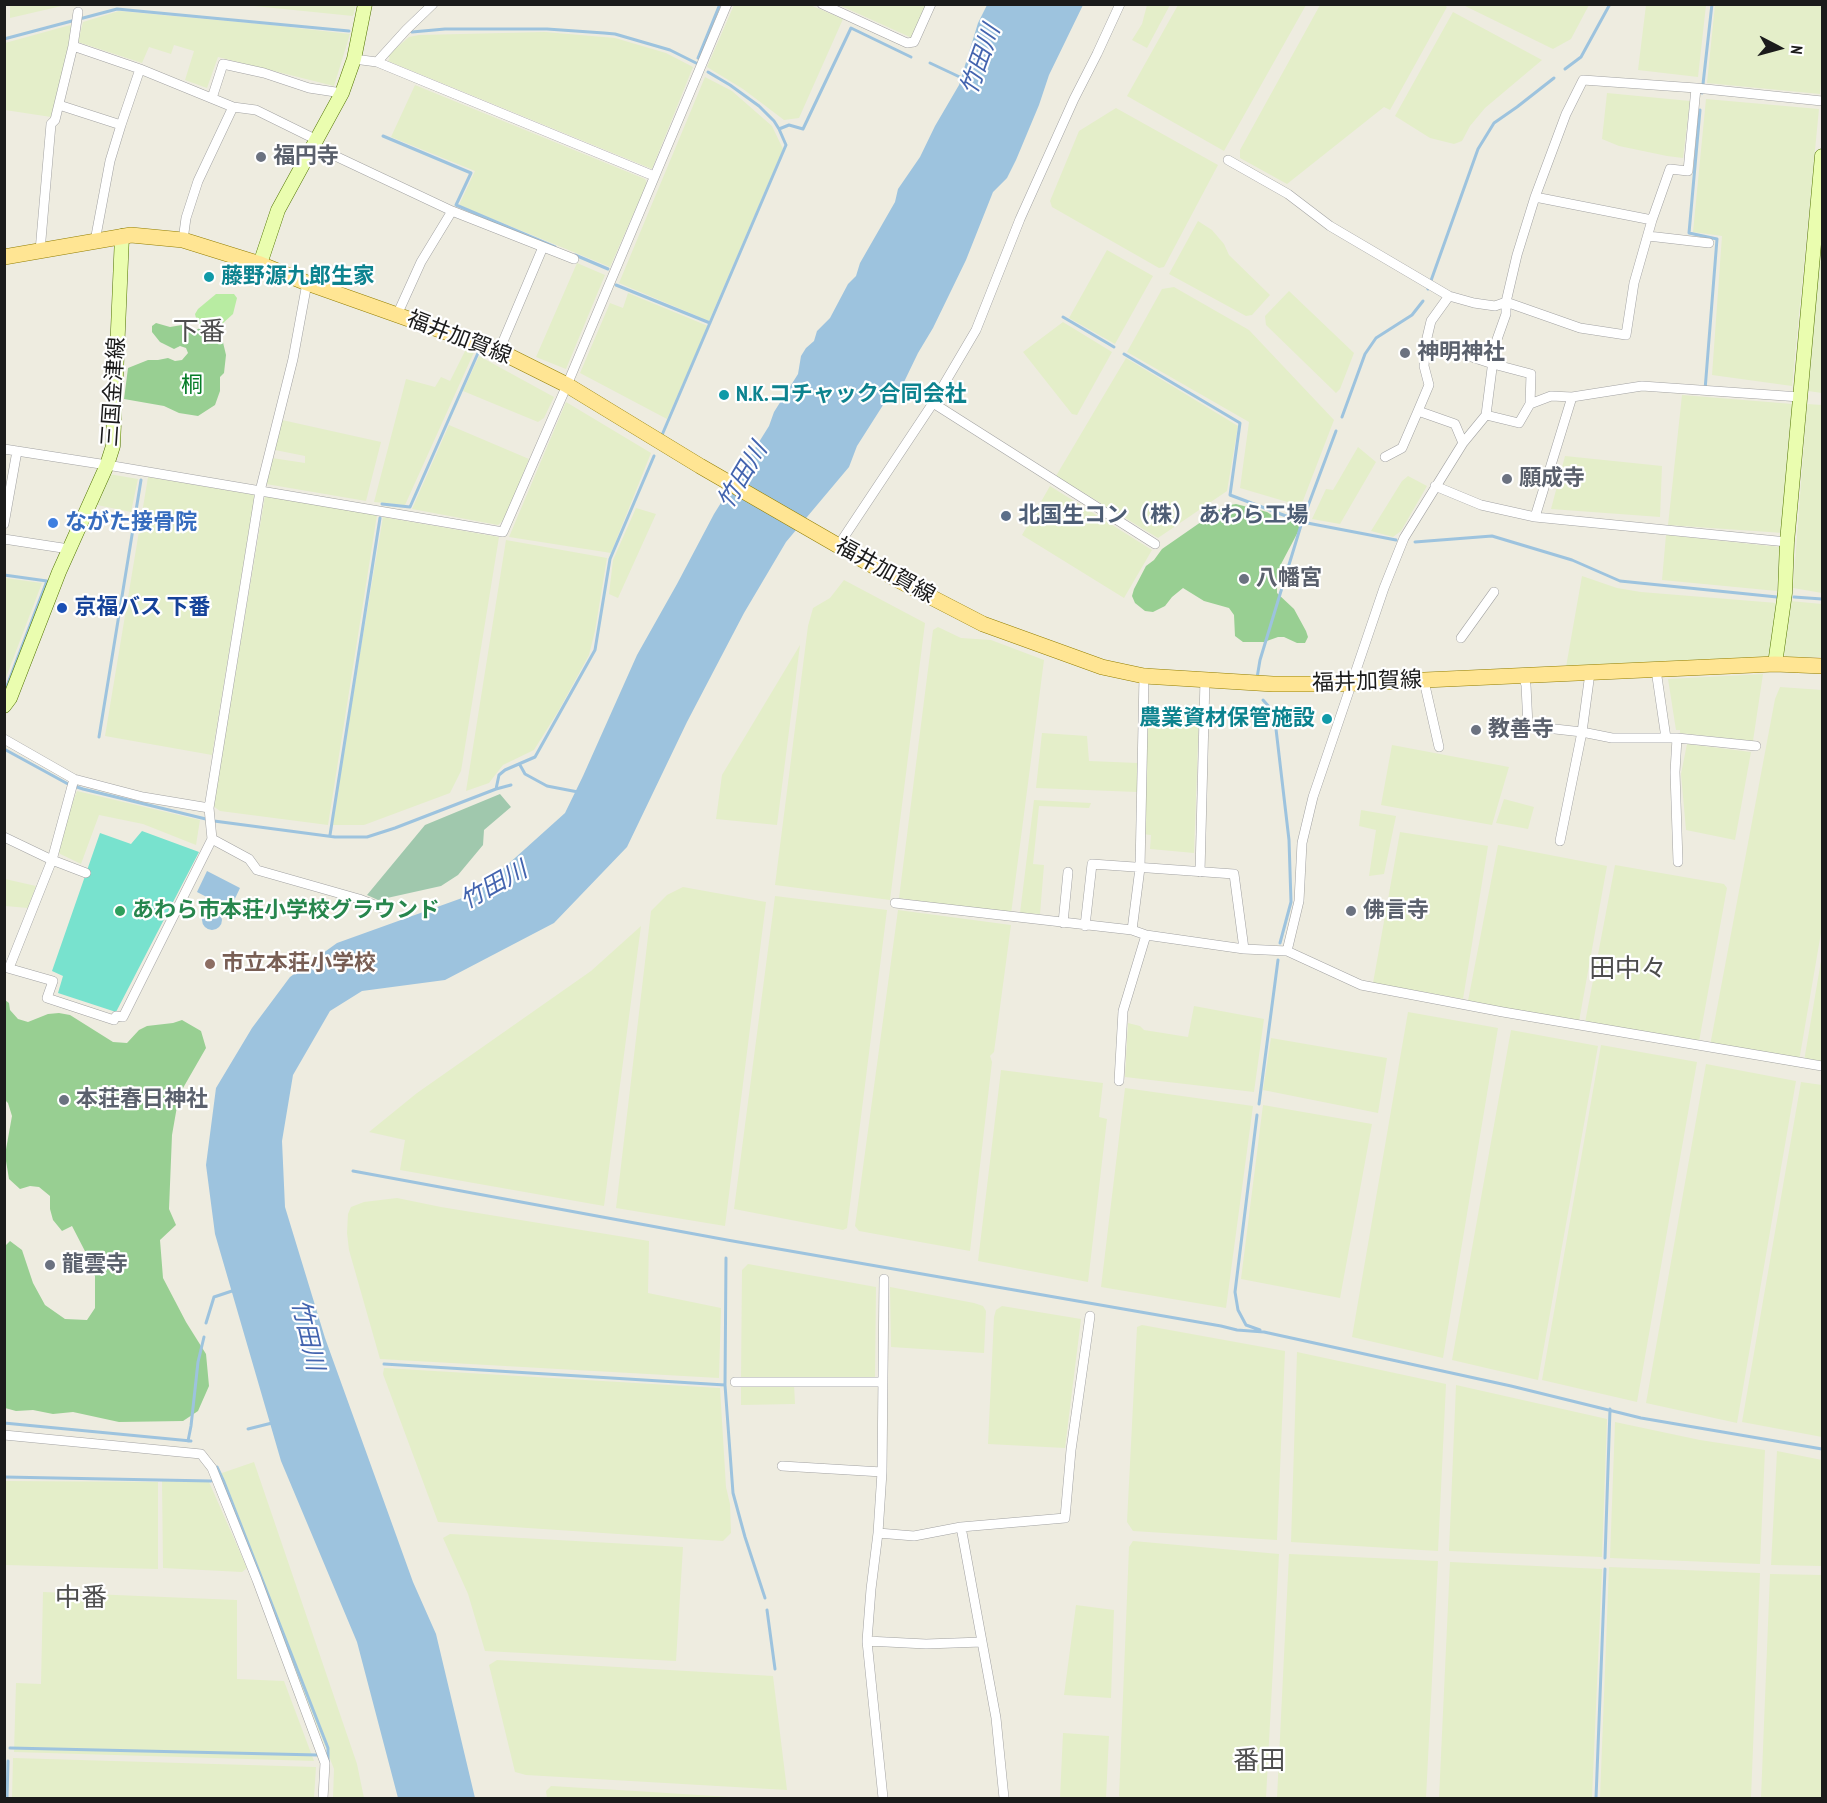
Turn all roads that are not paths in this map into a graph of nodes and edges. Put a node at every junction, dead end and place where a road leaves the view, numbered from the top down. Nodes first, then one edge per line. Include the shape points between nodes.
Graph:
1 (365, 4) edge
2 (433, 4) edge
3 (727, 4) edge
4 (822, 4) edge
5 (932, 4) edge
6 (1120, 4) edge
7 (78, 12) dead end
8 (73, 46) junction
9 (354, 59) junction
10 (376, 62) junction
11 (140, 69) junction
12 (1696, 88) junction
13 (342, 93) junction
14 (212, 98) junction
15 (1822, 101) edge
16 (59, 105) junction
17 (233, 107) junction
18 (121, 125) junction
19 (316, 143) junction
20 (1822, 156) edge
21 (1228, 160) dead end
22 (654, 176) junction
23 (1535, 197) junction
24 (452, 211) junction
25 (1652, 220) junction
26 (122, 236) junction
27 (1648, 236) junction
28 (183, 240) junction
29 (94, 241) junction
30 (1710, 243) dead end
31 (543, 247) junction
32 (40, 251) junction
33 (4, 257) edge
34 (574, 259) dead end
35 (260, 264) junction
36 (307, 283) junction
37 (1449, 296) junction
38 (1506, 302) junction
39 (397, 315) junction
40 (1426, 342) junction
41 (499, 351) junction
42 (1492, 364) junction
43 (567, 385) junction
44 (1572, 397) junction
45 (1800, 397) junction
46 (933, 403) junction
47 (1530, 404) junction
48 (1418, 411) junction
49 (1486, 415) junction
50 (1463, 443) junction
51 (4, 449) edge
52 (17, 451) junction
53 (1385, 457) dead end
54 (107, 465) junction
55 (1435, 486) junction
56 (260, 491) junction
57 (1535, 516) junction
58 (4, 524) edge
59 (4, 539) edge
60 (1787, 542) junction
61 (1155, 544) dead end
62 (838, 546) junction
63 (69, 549) junction
64 (1494, 592) dead end
65 (1461, 638) dead end
66 (1775, 664) junction
67 (1822, 666) edge
68 (1656, 670) junction
69 (1590, 673) junction
70 (1144, 676) junction
71 (1523, 676) junction
72 (1205, 679) junction
73 (1424, 681) junction
74 (1352, 684) junction
75 (4, 706) edge
76 (1582, 732) junction
77 (1666, 738) junction
78 (1677, 738) junction
79 (4, 739) edge
80 (1756, 746) dead end
81 (1439, 747) dead end
82 (74, 779) junction
83 (209, 808) junction
84 (4, 837) edge
85 (212, 839) junction
86 (1560, 841) dead end
87 (52, 860) junction
88 (1678, 862) dead end
89 (1140, 868) junction
90 (1068, 872) dead end
91 (1200, 872) junction
92 (86, 873) dead end
93 (895, 903) dead end
94 (382, 908) dead end
95 (1063, 923) junction
96 (1085, 926) junction
97 (1132, 930) junction
98 (1146, 936) junction
99 (1244, 949) junction
100 (1287, 951) junction
101 (7, 968) edge
102 (1822, 1066) edge
103 (1119, 1081) dead end
104 (884, 1279) dead end
105 (1090, 1316) dead end
106 (735, 1382) dead end
107 (883, 1382) junction
108 (4, 1435) edge
109 (782, 1466) dead end
110 (882, 1472) junction
111 (961, 1527) junction
112 (878, 1533) junction
113 (867, 1641) junction
114 (982, 1642) junction
115 (323, 1798) edge
116 (883, 1798) edge
117 (1005, 1798) edge

1 - 9 main road
2 - 10 street
3 - 22 street
4 - 5 street via 907,43 914,42
6 - 46 street via 1020,219 976,330
7 - 8 street
8 - 11 street
8 - 16 street
9 - 10 street
9 - 13 main road
10 - 22 street
11 - 14 street
11 - 18 street
12 - 15 street
12 - 23 street via 1583,80
12 - 25 street via 1688,171 1670,169
13 - 14 street via 223,64
13 - 19 main road
14 - 17 street
16 - 18 street
16 - 32 street via 51,124
17 - 19 street via 256,110
17 - 28 street via 198,181
18 - 29 street
19 - 24 street
19 - 35 main road via 278,210
20 - 45 main road
21 - 37 street
22 - 43 street
23 - 25 street
23 - 38 street
24 - 31 street
24 - 39 street
25 - 27 street
26 - 28 main road, 福井加賀線
26 - 29 main road, 福井加賀線
26 - 54 main road, 三国金津線 via 113,447
27 - 30 street
27 - 38 street via 1626,335 1580,328
28 - 35 main road, 福井加賀線
29 - 32 main road, 福井加賀線
31 - 34 street
31 - 41 street
32 - 33 main road, 福井加賀線
35 - 36 main road, 福井加賀線
36 - 39 main road, 福井加賀線
36 - 56 street via 293,359
37 - 38 street via 1495,306
37 - 40 street via 1431,321
38 - 42 street
39 - 41 main road, 福井加賀線
40 - 42 street
40 - 48 street via 1424,366 1429,385
41 - 43 main road, 福井加賀線
42 - 47 street via 1531,374
42 - 49 street
43 - 56 street via 503,532
43 - 62 main road, 福井加賀線
44 - 45 street via 1642,386
44 - 47 street via 1551,396
44 - 57 street
45 - 60 main road
46 - 61 street
46 - 62 street
47 - 49 street via 1519,423
48 - 50 street via 1455,424
48 - 53 street via 1402,448
49 - 50 street
50 - 55 street
51 - 52 street
52 - 54 street
52 - 58 street
54 - 56 street
54 - 63 main road, 三国金津線
55 - 57 street via 1481,506
55 - 74 street via 1396,555
56 - 83 street
57 - 60 street
59 - 63 street
60 - 66 main road via 1785,593
62 - 70 main road, 福井加賀線 via 982,624 1102,667
63 - 75 main road, 三国金津線
64 - 65 street
66 - 67 main road, 福井加賀線
66 - 68 main road, 福井加賀線
68 - 69 main road, 福井加賀線
68 - 77 street
69 - 71 main road, 福井加賀線
69 - 76 street
70 - 72 main road, 福井加賀線
70 - 89 street
71 - 73 main road, 福井加賀線
71 - 76 street via 1528,726
72 - 74 main road, 福井加賀線
72 - 91 street
73 - 74 main road, 福井加賀線
73 - 81 street
74 - 100 street via 1313,797 1302,843 1299,901
76 - 77 street via 1612,738
76 - 86 street
77 - 78 street
78 - 80 street
78 - 88 street
79 - 82 street
82 - 83 street via 143,797
82 - 87 street
83 - 85 street
84 - 87 street
85 - 94 street via 249,859 258,870
85 - 101 street via 123,1017 116,1016 114,1020 48,998 53,981
87 - 92 street
87 - 101 street
89 - 91 street
89 - 96 street via 1092,864
89 - 97 street
90 - 95 street
91 - 99 street via 1234,874
93 - 95 street
95 - 96 street
96 - 97 street
97 - 98 street
98 - 99 street
98 - 103 street via 1123,1011
99 - 100 street
100 - 102 street via 1361,985
104 - 107 street
105 - 111 street via 1065,1518
106 - 107 street
107 - 110 street
108 - 115 street via 201,1454 212,1468 325,1762
109 - 110 street
110 - 112 street
111 - 112 street via 914,1536
111 - 114 street
112 - 113 street
113 - 114 street
113 - 116 street
114 - 117 street

